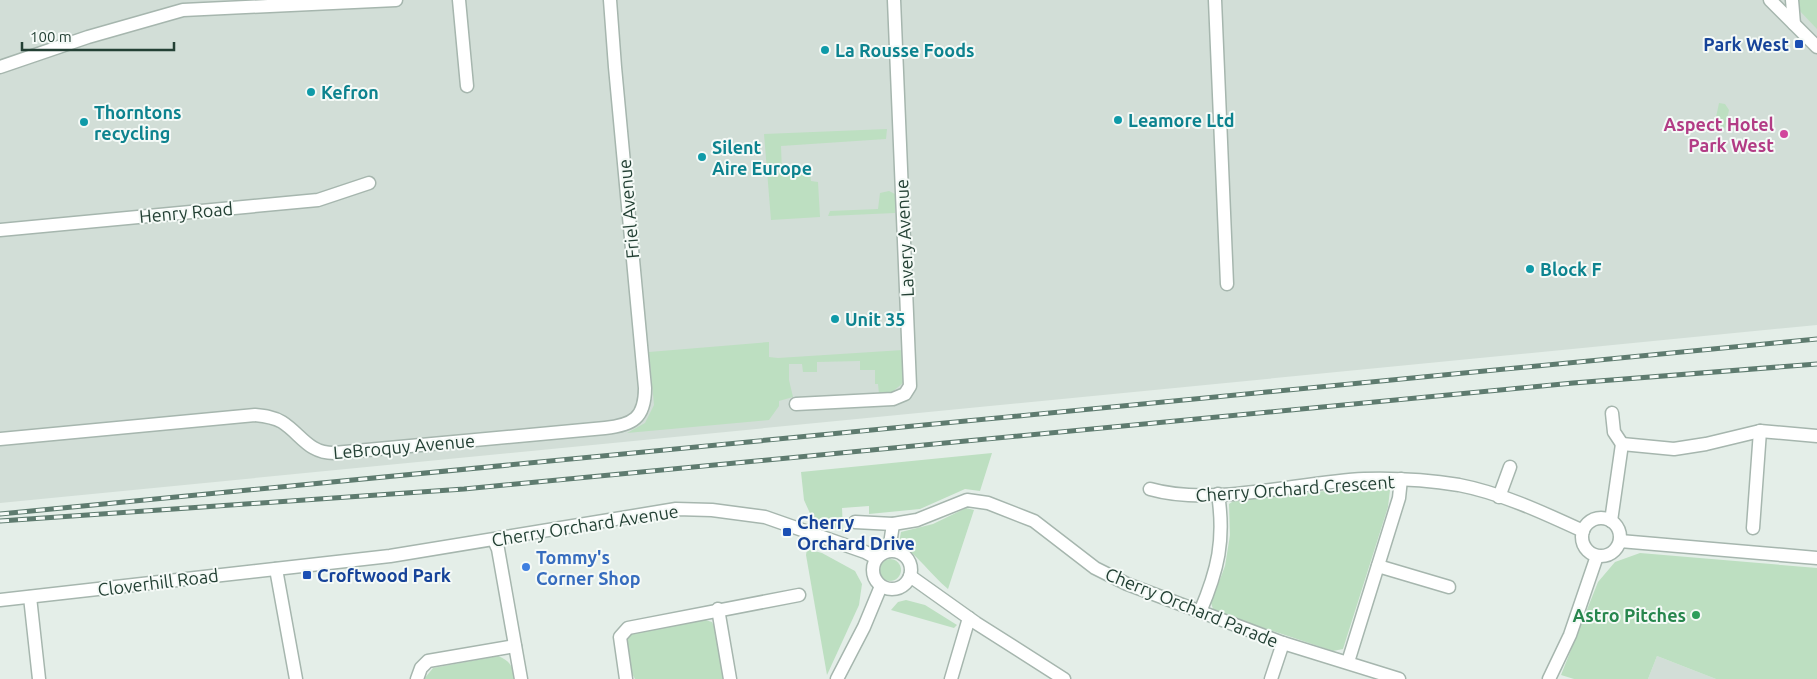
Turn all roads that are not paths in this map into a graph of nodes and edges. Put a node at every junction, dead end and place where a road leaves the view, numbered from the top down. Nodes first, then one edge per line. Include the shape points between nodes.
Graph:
1 (396, 0) edge
2 (459, 0) edge
3 (610, 0) edge
4 (894, 0) edge
5 (1215, 0) edge
6 (1770, 0) edge
7 (1792, 0) edge
8 (1794, 24) junction
9 (1817, 46) edge
10 (0, 67) edge
11 (467, 86) dead end
12 (369, 183) dead end
13 (0, 230) edge
14 (1227, 284) dead end
15 (796, 404) dead end
16 (1612, 413) dead end
17 (638, 417) joint
18 (1760, 430) junction
19 (1817, 436) edge
20 (0, 440) edge
21 (1622, 444) junction
22 (1510, 467) dead end
23 (1401, 480) junction
24 (1150, 489) dead end
25 (1218, 494) junction
26 (1499, 497) junction
27 (1611, 521) junction
28 (855, 522) dead end
29 (893, 524) junction
30 (1753, 528) dead end
31 (1583, 531) junction
32 (494, 540) junction
33 (1620, 541) junction
34 (889, 551) junction
35 (1596, 556) junction
36 (876, 558) junction
37 (1817, 558) edge
38 (317, 564) joint
39 (1378, 566) junction
40 (276, 568) junction
41 (910, 576) junction
42 (881, 586) junction
43 (1449, 587) dead end
44 (799, 595) dead end
45 (30, 597) junction
46 (0, 600) edge
47 (718, 609) junction
48 (1200, 612) junction
49 (969, 618) junction
50 (1283, 643) junction
51 (515, 646) junction
52 (1348, 662) junction
53 (39, 679) edge
54 (296, 679) edge
55 (418, 679) edge
56 (521, 679) edge
57 (626, 679) edge
58 (730, 679) edge
59 (838, 679) edge
60 (951, 679) edge
61 (1064, 679) edge
62 (1271, 679) edge
63 (1399, 679) edge
64 (1549, 679) edge

1 - 10 street via 172,12
2 - 11 street
3 - 17 street, Friel Avenue via 645,388 645,402
4 - 15 street, Lavery Avenue via 910,386 905,394 893,399
5 - 14 street
6 - 8 street
7 - 8 street
8 - 9 street
12 - 13 street, Henry Road via 318,200
16 - 21 street via 1614,432
17 - 20 street, LeBroquy Avenue via 620,426 605,428 334,453 314,449 282,422 255,415
18 - 19 street
18 - 21 street via 1674,449
18 - 30 street
21 - 27 street
22 - 26 street
23 - 25 street, Cherry Orchard Crescent via 1363,480
23 - 26 street, Cherry Orchard Crescent via 1459,485
23 - 39 street via 1399,498
24 - 25 street, Cherry Orchard Crescent via 1177,495
25 - 48 street via 1220,552 1215,576
26 - 31 street, Cherry Orchard Crescent
27 - 31 street via 1594,519
27 - 33 street via 1618,530
28 - 29 street, Cherry Orchard Parade
29 - 34 street
29 - 48 street, Cherry Orchard Parade via 917,520 967,500 988,503 1046,528 1080,558 1107,575
31 - 35 street via 1583,544
32 - 36 street, Cherry Orchard Avenue via 655,511 712,510 781,522
32 - 38 street, Cherry Orchard Avenue
32 - 51 street
33 - 35 street via 1614,551
33 - 37 street
34 - 36 street
34 - 41 street via 897,551 907,558
35 - 64 street via 1570,635
36 - 42 street via 873,573
38 - 40 street, Cloverhill Road
39 - 43 street
39 - 52 street
40 - 45 street, Cloverhill Road
40 - 54 street
41 - 42 street via 898,588
41 - 49 street
42 - 59 street
44 - 47 street
45 - 46 street, Cloverhill Road
45 - 53 street
47 - 57 street via 628,628 620,638
47 - 58 street
48 - 50 street, Cherry Orchard Parade
49 - 60 street
49 - 61 street
50 - 52 street, Cherry Orchard Parade
50 - 62 street
51 - 55 street via 428,661 421,668
51 - 56 street
52 - 63 street, Cherry Orchard Parade

